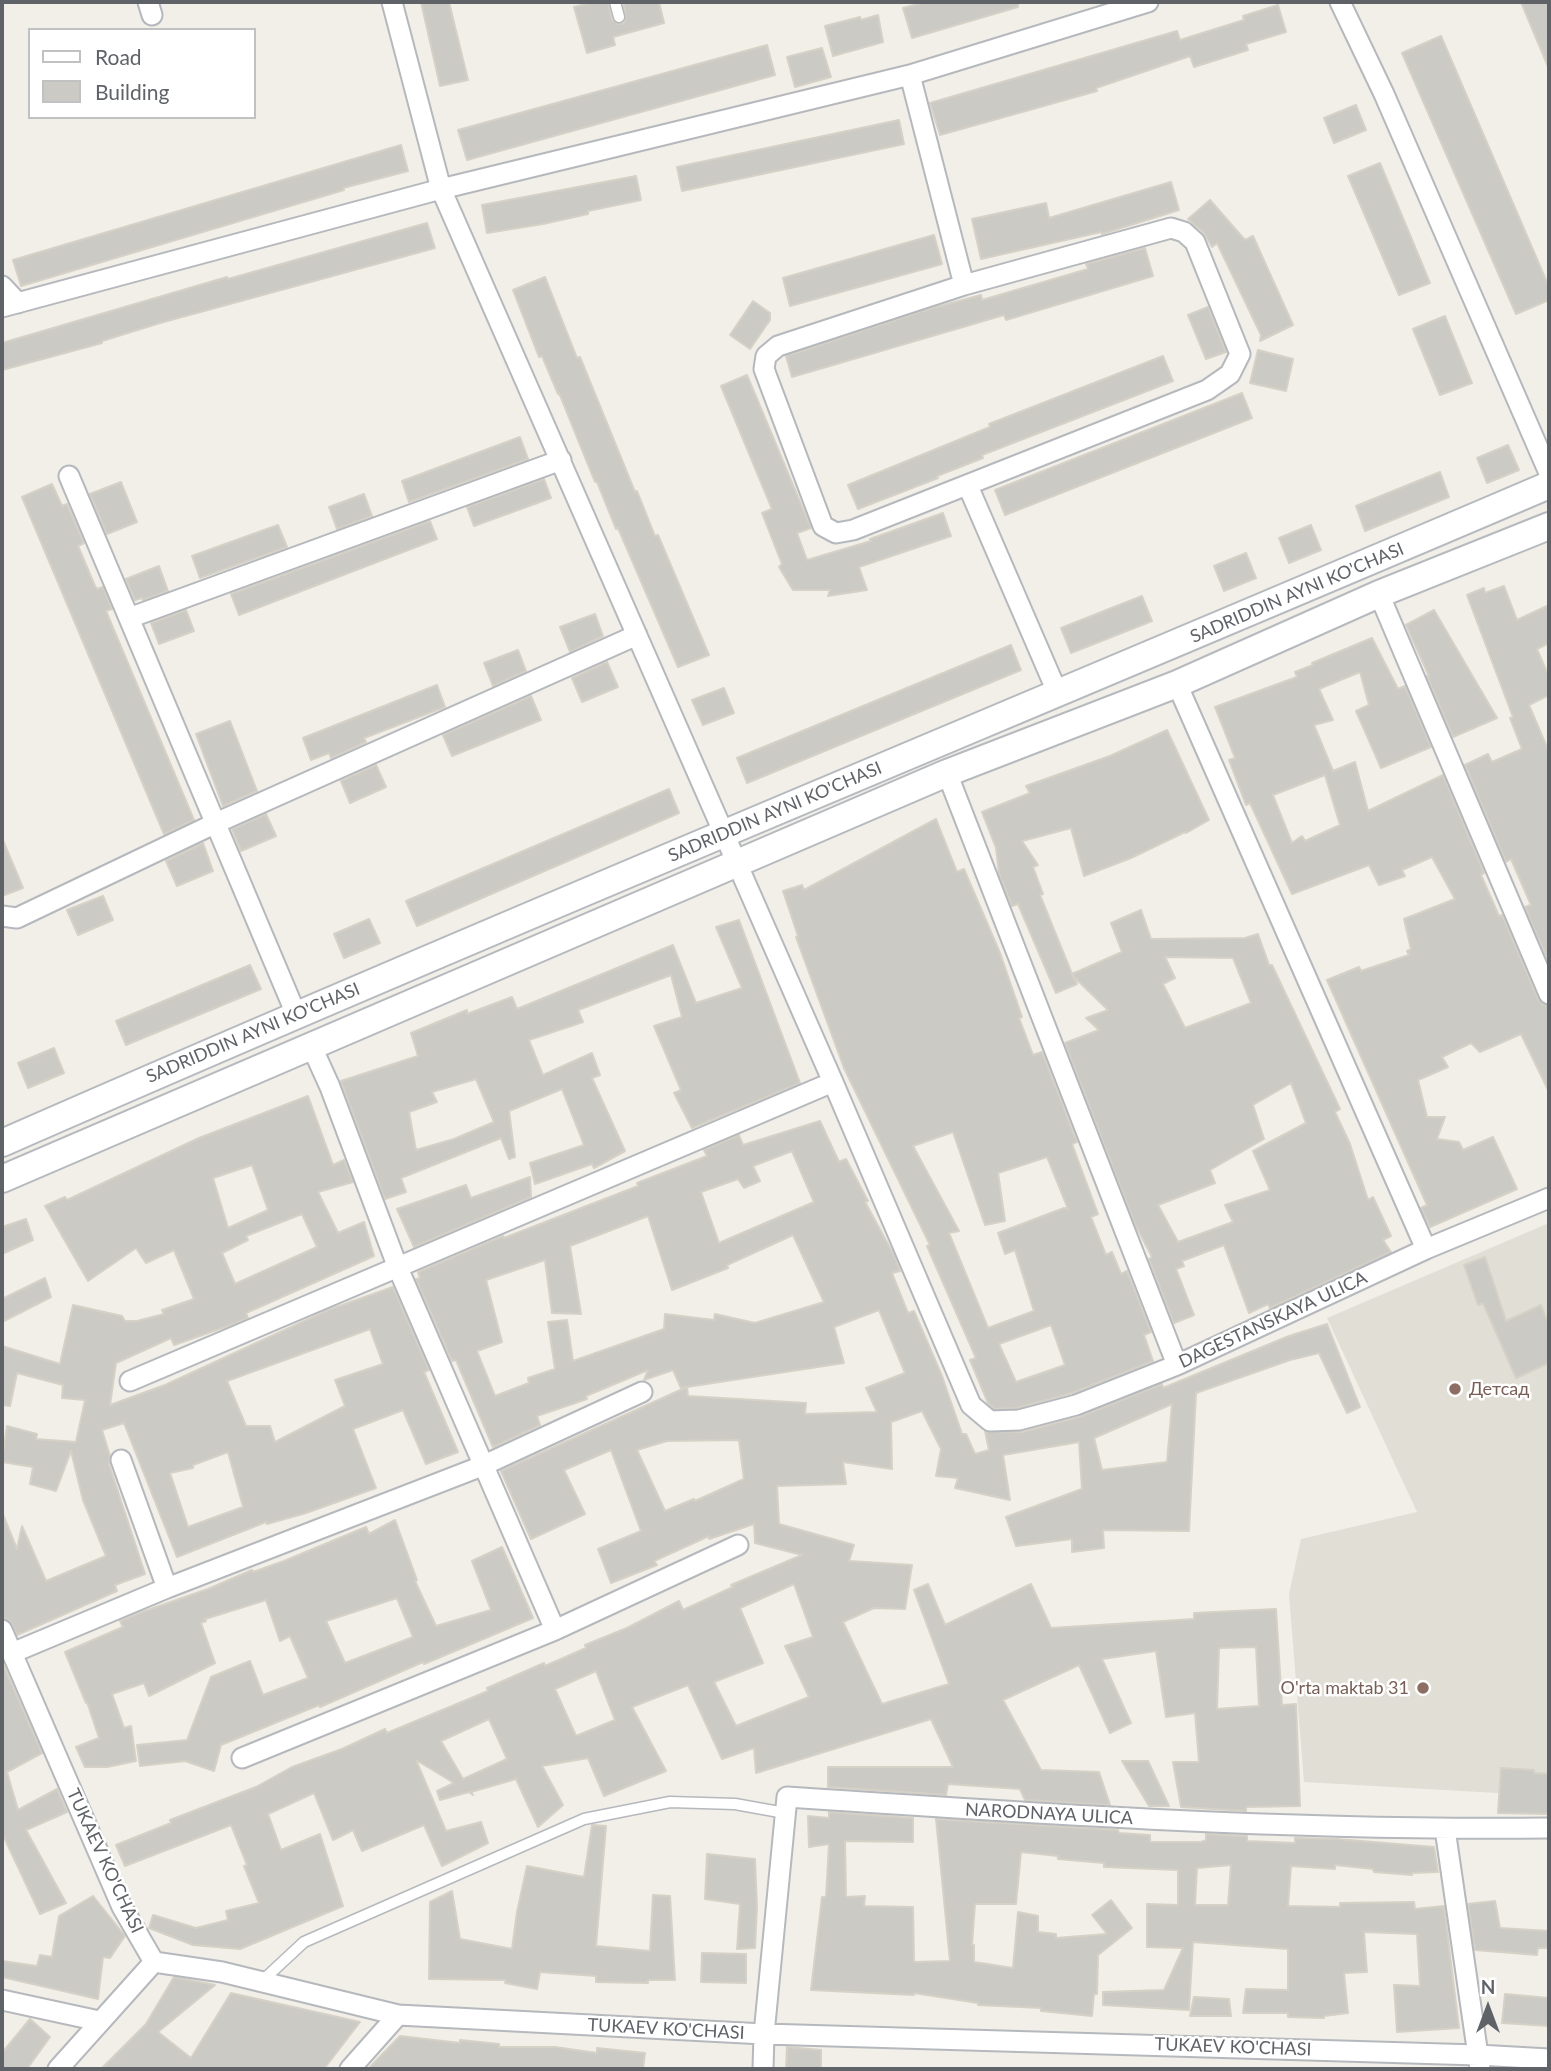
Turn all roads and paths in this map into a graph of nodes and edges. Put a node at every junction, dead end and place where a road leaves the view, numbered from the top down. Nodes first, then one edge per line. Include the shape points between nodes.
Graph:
1 (392, 2) edge
2 (615, 2) edge
3 (1148, 2) edge
4 (1340, 2) edge
5 (619, 17) dead end
6 (909, 75) junction
7 (441, 188) junction
8 (964, 285) junction
9 (2, 286) edge
10 (10, 305) edge
11 (561, 460) junction
12 (1549, 473) edge
13 (69, 476) dead end
14 (1549, 485) edge
15 (968, 486) junction
16 (1549, 526) edge
17 (1379, 594) junction
18 (129, 618) junction
19 (638, 635) junction
20 (1177, 684) junction
21 (1058, 694) junction
22 (947, 773) junction
23 (216, 823) junction
24 (723, 833) junction
25 (736, 863) junction
26 (2, 916) edge
27 (1549, 994) edge
28 (296, 1014) junction
29 (311, 1045) junction
30 (833, 1082) junction
31 (2, 1143) edge
32 (2, 1179) edge
33 (1549, 1198) edge
34 (1426, 1249) junction
35 (398, 1268) junction
36 (1177, 1365) junction
37 (130, 1381) dead end
38 (642, 1392) dead end
39 (121, 1460) dead end
40 (482, 1466) junction
41 (738, 1545) dead end
42 (167, 1588) junction
43 (2, 1630) edge
44 (555, 1630) junction
45 (12, 1653) junction
46 (242, 1758) dead end
47 (786, 1813) junction
48 (1549, 1828) edge
49 (1445, 1829) junction
50 (154, 1962) junction
51 (261, 1982) junction
52 (2, 2000) edge
53 (398, 2015) junction
54 (99, 2021) junction
55 (764, 2034) junction
56 (1549, 2059) edge
57 (1479, 2062) edge
58 (58, 2069) edge
59 (350, 2069) edge
60 (763, 2069) edge

1 - 7 street
2 - 5 lane
3 - 6 street
4 - 12 street
6 - 7 street
6 - 8 street
7 - 10 street
7 - 11 street
8 - 15 street via 778,346 766,356 764,369 823,526 836,533 853,530
8 - 15 street via 1171,228 1195,242 1240,354 1230,374 1207,390
9 - 10 street
11 - 18 street
11 - 19 street
13 - 18 street
14 - 21 main road, SADRIDDIN AYNI KO'CHASI
15 - 21 street
16 - 17 main road, SADRIDDIN AYNI KO'CHASI
17 - 20 main road, SADRIDDIN AYNI KO'CHASI
17 - 27 street
18 - 23 street
19 - 23 street
19 - 24 street
20 - 22 main road, SADRIDDIN AYNI KO'CHASI
20 - 34 street
21 - 24 main road, SADRIDDIN AYNI KO'CHASI
22 - 25 main road, SADRIDDIN AYNI KO'CHASI
22 - 36 street
23 - 26 street via 18,918
23 - 28 street
24 - 25 street
24 - 28 main road, SADRIDDIN AYNI KO'CHASI
25 - 29 main road, SADRIDDIN AYNI KO'CHASI
25 - 30 street
28 - 29 main road
28 - 31 main road, SADRIDDIN AYNI KO'CHASI
29 - 32 main road, SADRIDDIN AYNI KO'CHASI
29 - 35 street
30 - 35 street
30 - 36 street, DAGESTANSKAYA ULICA via 971,1405 990,1421 1019,1420 1076,1405
33 - 34 street, DAGESTANSKAYA ULICA
34 - 36 street, DAGESTANSKAYA ULICA
35 - 37 street
35 - 40 street
38 - 40 street
39 - 42 street
40 - 42 street
40 - 44 street
41 - 44 street
42 - 45 street
43 - 45 street, TUKAEV KO'CHASI
44 - 46 street
45 - 50 street, TUKAEV KO'CHASI via 122,1907
47 - 49 street, NARODNAYA ULICA via 787,1797 1116,1819
47 - 51 lane via 736,1804 670,1802 584,1819 304,1942
47 - 55 street
48 - 49 street, NARODNAYA ULICA
49 - 57 street
50 - 51 street, TUKAEV KO'CHASI
50 - 54 street
51 - 53 street, TUKAEV KO'CHASI
52 - 54 street
53 - 55 street, TUKAEV KO'CHASI
53 - 59 street
54 - 58 street
55 - 57 street, TUKAEV KO'CHASI
55 - 60 street
56 - 57 street, TUKAEV KO'CHASI

